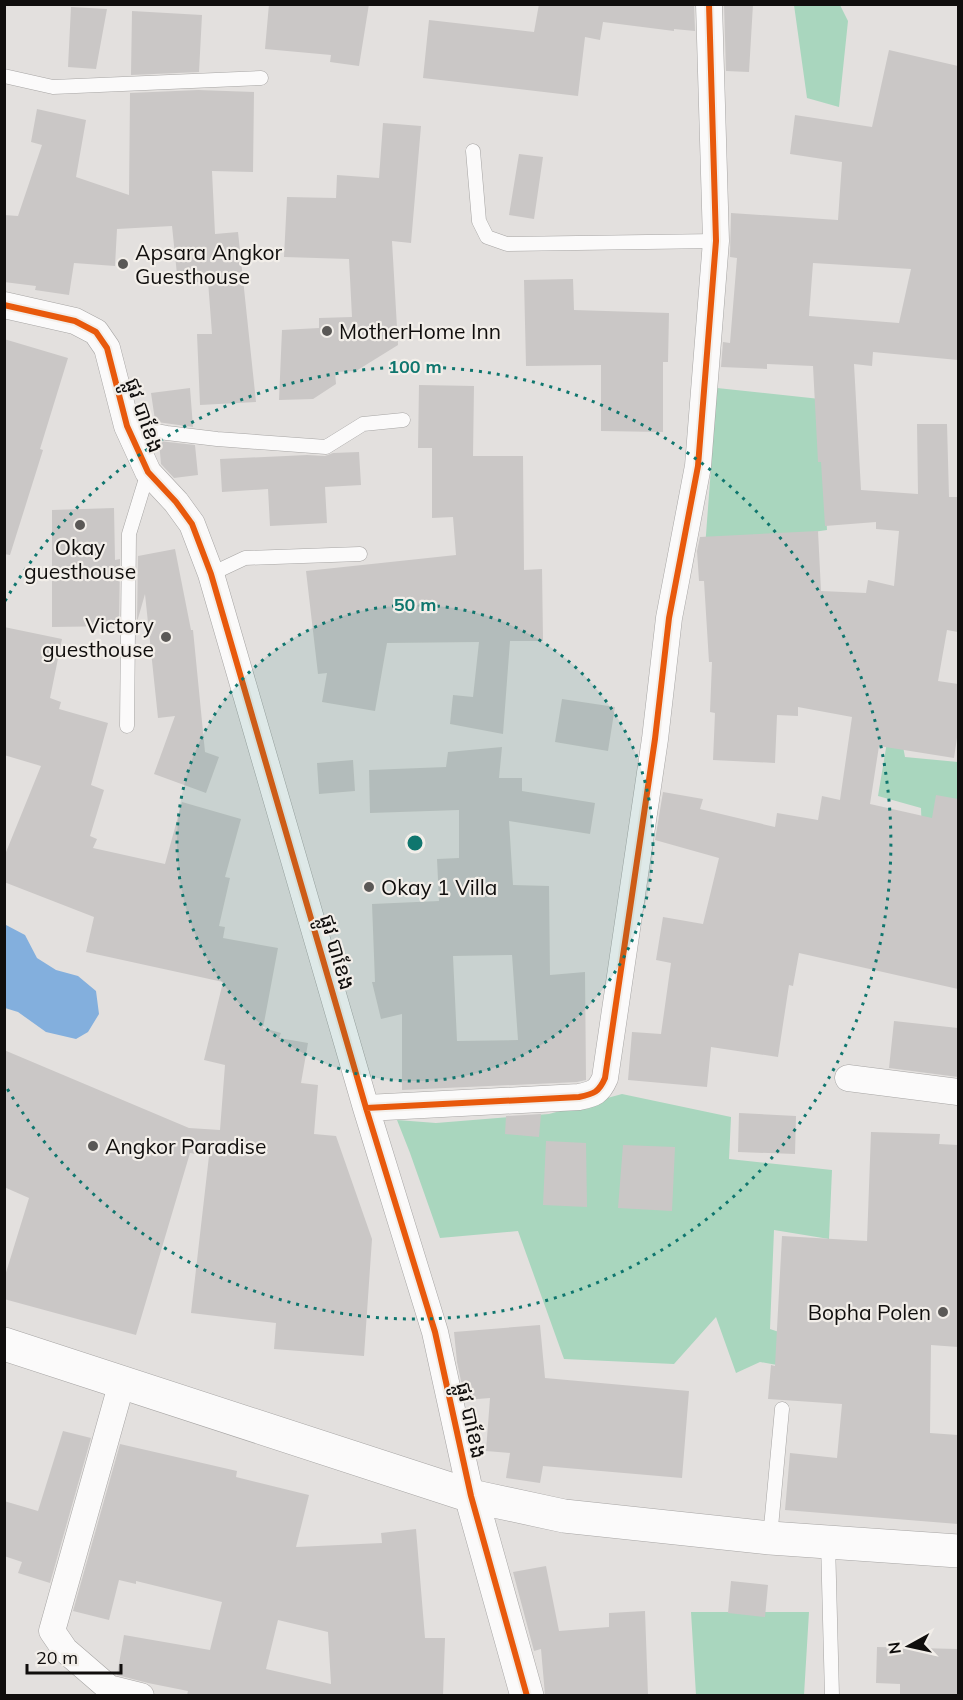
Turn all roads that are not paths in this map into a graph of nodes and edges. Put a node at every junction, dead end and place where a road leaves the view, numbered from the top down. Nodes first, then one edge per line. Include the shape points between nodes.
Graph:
1 (709, 4) edge
2 (4, 76) edge
3 (261, 78) dead end
4 (473, 151) dead end
5 (716, 242) junction
6 (4, 305) edge
7 (403, 420) dead end
8 (127, 426) junction
9 (148, 472) junction
10 (360, 554) dead end
11 (211, 573) junction
12 (127, 726) dead end
13 (848, 1078) dead end
14 (958, 1092) edge
15 (366, 1108) junction
16 (4, 1344) edge
17 (122, 1383) junction
18 (782, 1409) dead end
19 (471, 1496) junction
20 (770, 1538) junction
21 (828, 1542) junction
22 (958, 1551) edge
23 (141, 1695) edge
24 (527, 1695) edge
25 (832, 1695) edge

1 - 5 street
2 - 3 lane via 53,87
4 - 5 lane via 479,221 488,237 507,244
5 - 15 street via 698,466 669,618 655,739 607,1065 600,1089 596,1094 579,1097
6 - 8 street, ផ្លូវ បាខែង via 75,321 96,332 107,348
7 - 8 lane via 363,424 326,447 217,439
8 - 9 street, ផ្លូវ បាខែង
9 - 11 street, ផ្លូវ បាខែង via 192,524
9 - 12 lane via 129,534
10 - 11 lane via 245,558
11 - 15 street, ផ្លូវ បាខែង
13 - 14 street
15 - 19 street, ផ្លូវ បាខែង via 435,1332
16 - 17 street
17 - 19 street
17 - 23 street via 52,1631 64,1650 109,1688
18 - 20 lane
19 - 20 street via 564,1516
19 - 24 street, ផ្លូវ បាខែង
20 - 21 street
21 - 22 street
21 - 25 lane

